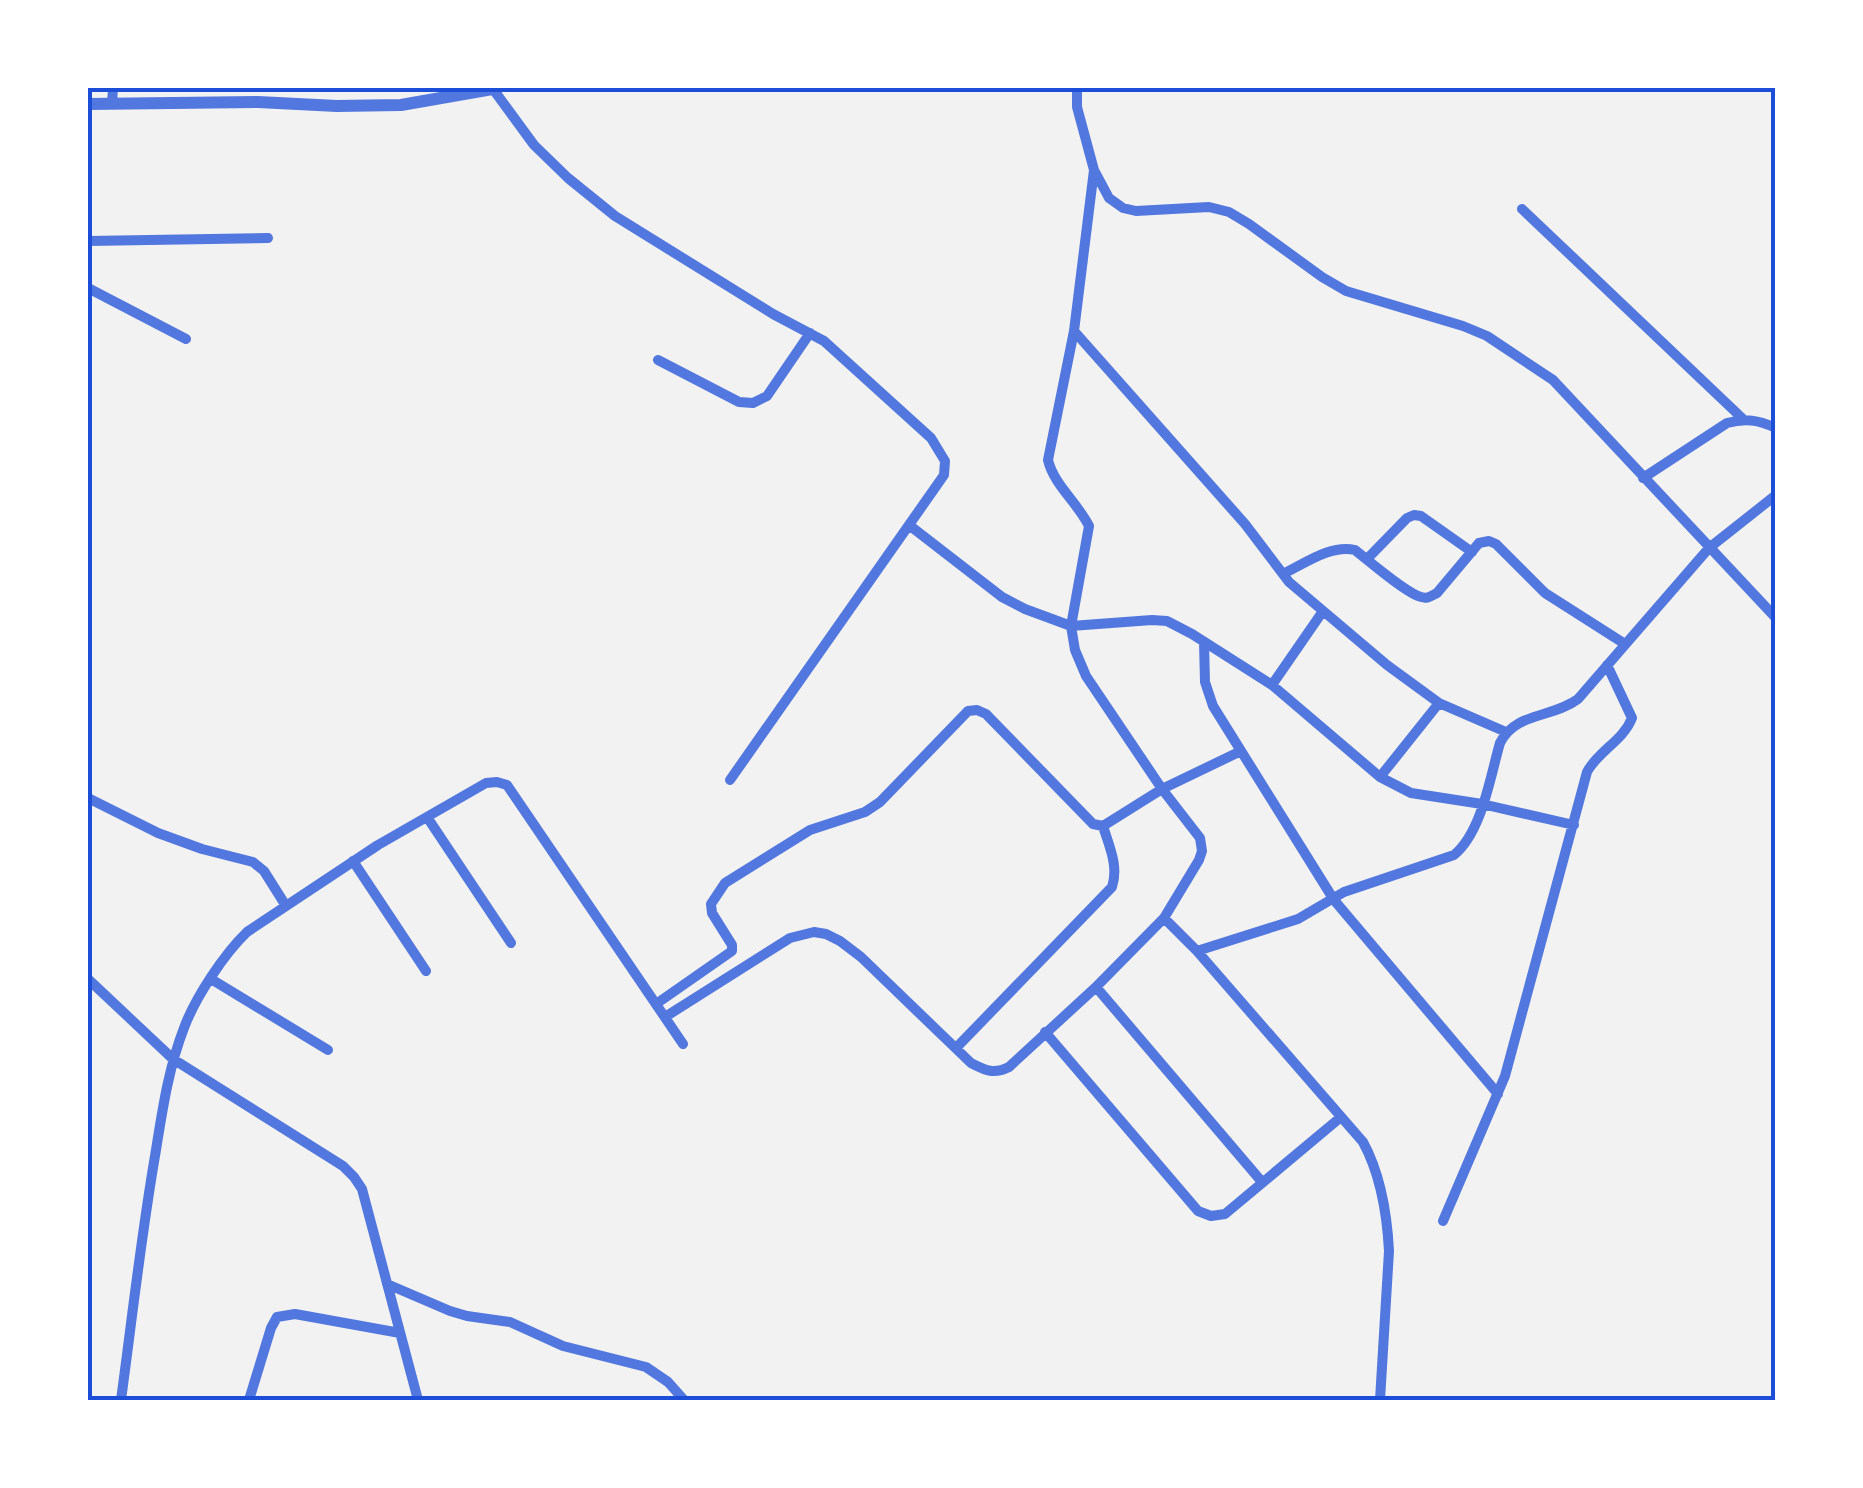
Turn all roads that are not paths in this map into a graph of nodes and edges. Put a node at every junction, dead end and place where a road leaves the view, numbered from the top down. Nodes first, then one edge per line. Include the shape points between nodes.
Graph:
1 (113, 88) edge
2 (495, 88) edge
3 (1076, 88) edge
4 (88, 104) edge
5 (112, 104) junction
6 (1094, 170) junction
7 (1522, 209) dead end
8 (268, 238) dead end
9 (88, 241) edge
10 (88, 288) edge
11 (1074, 331) junction
12 (810, 333) junction
13 (186, 339) dead end
14 (658, 360) dead end
15 (1742, 419) junction
16 (1776, 428) edge
17 (1642, 478) junction
18 (1776, 495) edge
19 (909, 526) junction
20 (1709, 548) junction
21 (1472, 552) junction
22 (1367, 559) junction
23 (1283, 574) junction
24 (1323, 611) junction
25 (1776, 618) edge
26 (1071, 626) junction
27 (1204, 642) junction
28 (1625, 644) junction
29 (1607, 666) junction
30 (1272, 685) junction
31 (1439, 703) junction
32 (1506, 732) junction
33 (1242, 751) junction
34 (1380, 778) junction
35 (730, 780) dead end
36 (1162, 790) junction
37 (88, 798) edge
38 (1482, 804) junction
39 (427, 817) junction
40 (1103, 826) junction
41 (1574, 826) junction
42 (353, 862) junction
43 (1334, 900) junction
44 (286, 906) junction
45 (1164, 918) junction
46 (511, 943) dead end
47 (1197, 952) junction
48 (426, 971) dead end
49 (88, 979) edge
50 (211, 979) junction
51 (1096, 987) junction
52 (656, 1004) junction
53 (665, 1017) junction
54 (1045, 1032) junction
55 (684, 1044) dead end
56 (956, 1048) junction
57 (328, 1050) dead end
58 (174, 1059) junction
59 (1498, 1094) junction
60 (1341, 1117) junction
61 (1262, 1182) junction
62 (1443, 1221) dead end
63 (387, 1284) junction
64 (400, 1333) junction
65 (121, 1400) edge
66 (249, 1400) edge
67 (418, 1400) edge
68 (684, 1400) edge
69 (1380, 1400) edge

1 - 5 street
2 - 5 street via 401,105
2 - 12 street via 534,144 615,216
3 - 6 street
4 - 5 street
6 - 11 street
6 - 17 street via 1109,198 1123,208 1229,212 1346,291 1487,336 1553,380
7 - 15 street
8 - 9 street
10 - 13 street
11 - 23 street
11 - 26 street via 1048,460 1089,526
12 - 14 street via 767,396 753,403
12 - 19 street via 931,438 945,460 944,475
15 - 16 street
15 - 17 street
17 - 20 street
18 - 20 street
19 - 26 street via 1002,597
19 - 35 street
20 - 25 street
20 - 28 street
21 - 22 street via 1414,515
21 - 22 street via 1437,593 1423,598
21 - 28 street via 1479,543 1496,544 1545,593
22 - 23 street via 1346,548
23 - 24 street
24 - 30 street
24 - 31 street
26 - 27 street via 1166,621
26 - 36 street via 1086,676
27 - 30 street
27 - 33 street via 1208,694
28 - 29 street
29 - 32 street via 1570,705
29 - 41 street via 1632,718 1592,762
30 - 34 street
31 - 32 street
31 - 34 street
32 - 38 street
33 - 36 street
33 - 43 street
34 - 38 street via 1426,797
36 - 40 street
36 - 45 street via 1202,850
37 - 44 street via 158,833 253,862
38 - 41 street
38 - 43 street via 1474,829 1454,855
39 - 42 street
39 - 46 street
39 - 52 street via 486,783 507,786
40 - 52 street via 1093,824 986,714 968,711 866,812 810,830 725,883 711,904 732,951
40 - 56 street via 1116,877 1112,887
41 - 59 street
42 - 44 street
42 - 48 street
43 - 47 street
43 - 59 street
44 - 50 street via 247,932
45 - 47 street
45 - 51 street
47 - 60 street
49 - 58 street
50 - 57 street
50 - 58 street via 185,1023
51 - 54 street
51 - 61 street
52 - 53 street
53 - 55 street
53 - 56 street via 790,938 814,932 861,957
54 - 56 street via 999,1072 988,1072
54 - 61 street via 1198,1212 1224,1214
58 - 63 street via 354,1177
58 - 65 street
59 - 62 street
60 - 61 street
60 - 69 street via 1375,1165 1388,1228
63 - 64 street
63 - 68 street via 450,1311 510,1322 563,1346 646,1367
64 - 66 street via 295,1314 276,1317
64 - 67 street

